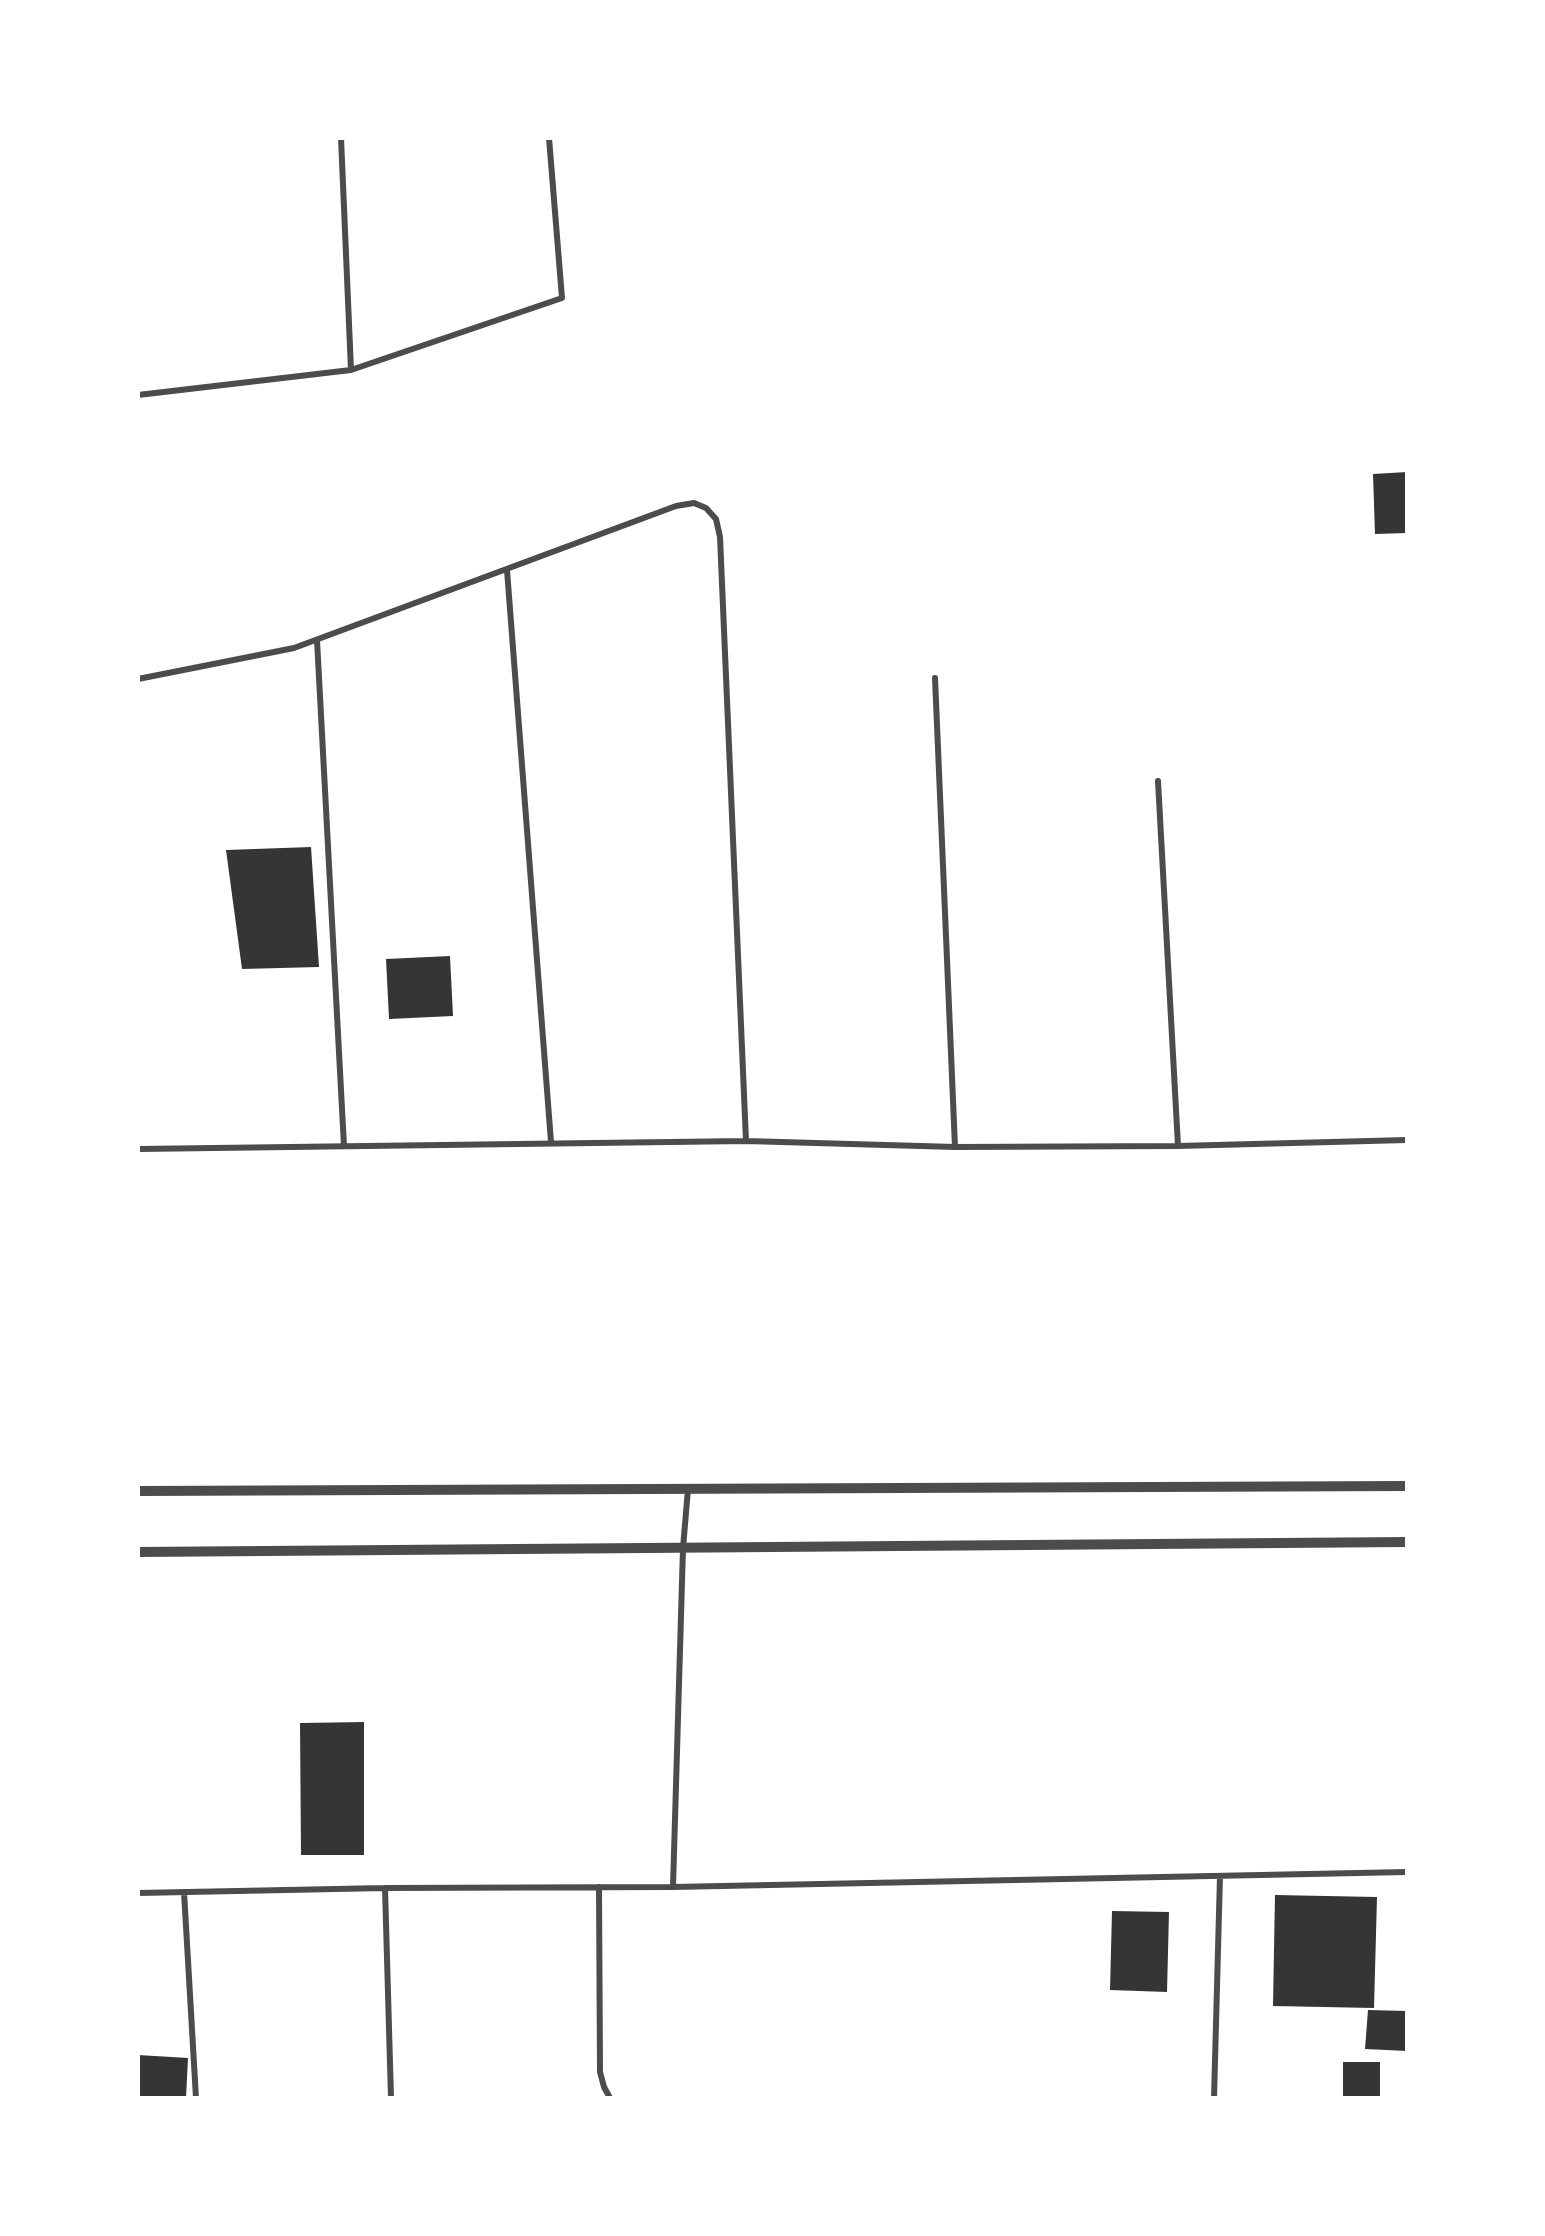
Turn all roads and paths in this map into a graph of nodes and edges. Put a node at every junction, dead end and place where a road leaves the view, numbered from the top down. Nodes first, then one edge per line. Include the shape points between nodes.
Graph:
1 (341, 138) edge
2 (549, 138) edge
3 (351, 370) junction
4 (138, 395) edge
5 (507, 570) junction
6 (317, 640) junction
7 (935, 678) dead end
8 (138, 680) edge
9 (1158, 781) dead end
10 (1407, 1140) edge
11 (746, 1141) junction
12 (551, 1142) junction
13 (344, 1146) junction
14 (1178, 1146) junction
15 (955, 1147) junction
16 (138, 1149) edge
17 (1407, 1486) edge
18 (688, 1489) junction
19 (138, 1491) edge
20 (1407, 1542) edge
21 (683, 1548) junction
22 (138, 1552) edge
23 (1407, 1872) edge
24 (1220, 1876) junction
25 (599, 1887) junction
26 (673, 1887) junction
27 (385, 1888) junction
28 (184, 1892) junction
29 (138, 1893) edge
30 (196, 2098) edge
31 (391, 2098) edge
32 (610, 2098) edge
33 (1214, 2098) edge

1 - 3 street
2 - 3 street via 562,298
3 - 4 street
5 - 6 street
5 - 11 street via 676,506 693,504 706,508 716,519 720,537
5 - 12 street
6 - 8 street
6 - 13 street
7 - 15 street
9 - 14 street
10 - 14 street
11 - 12 street
11 - 15 street
12 - 13 street
13 - 16 street
14 - 15 street
17 - 18 street
18 - 19 street
18 - 21 street
20 - 21 street
21 - 22 street
21 - 26 street
23 - 24 street
24 - 26 street
24 - 33 street
25 - 26 street
25 - 27 street
25 - 32 street via 600,2072
27 - 28 street
27 - 31 street
28 - 29 street
28 - 30 street

